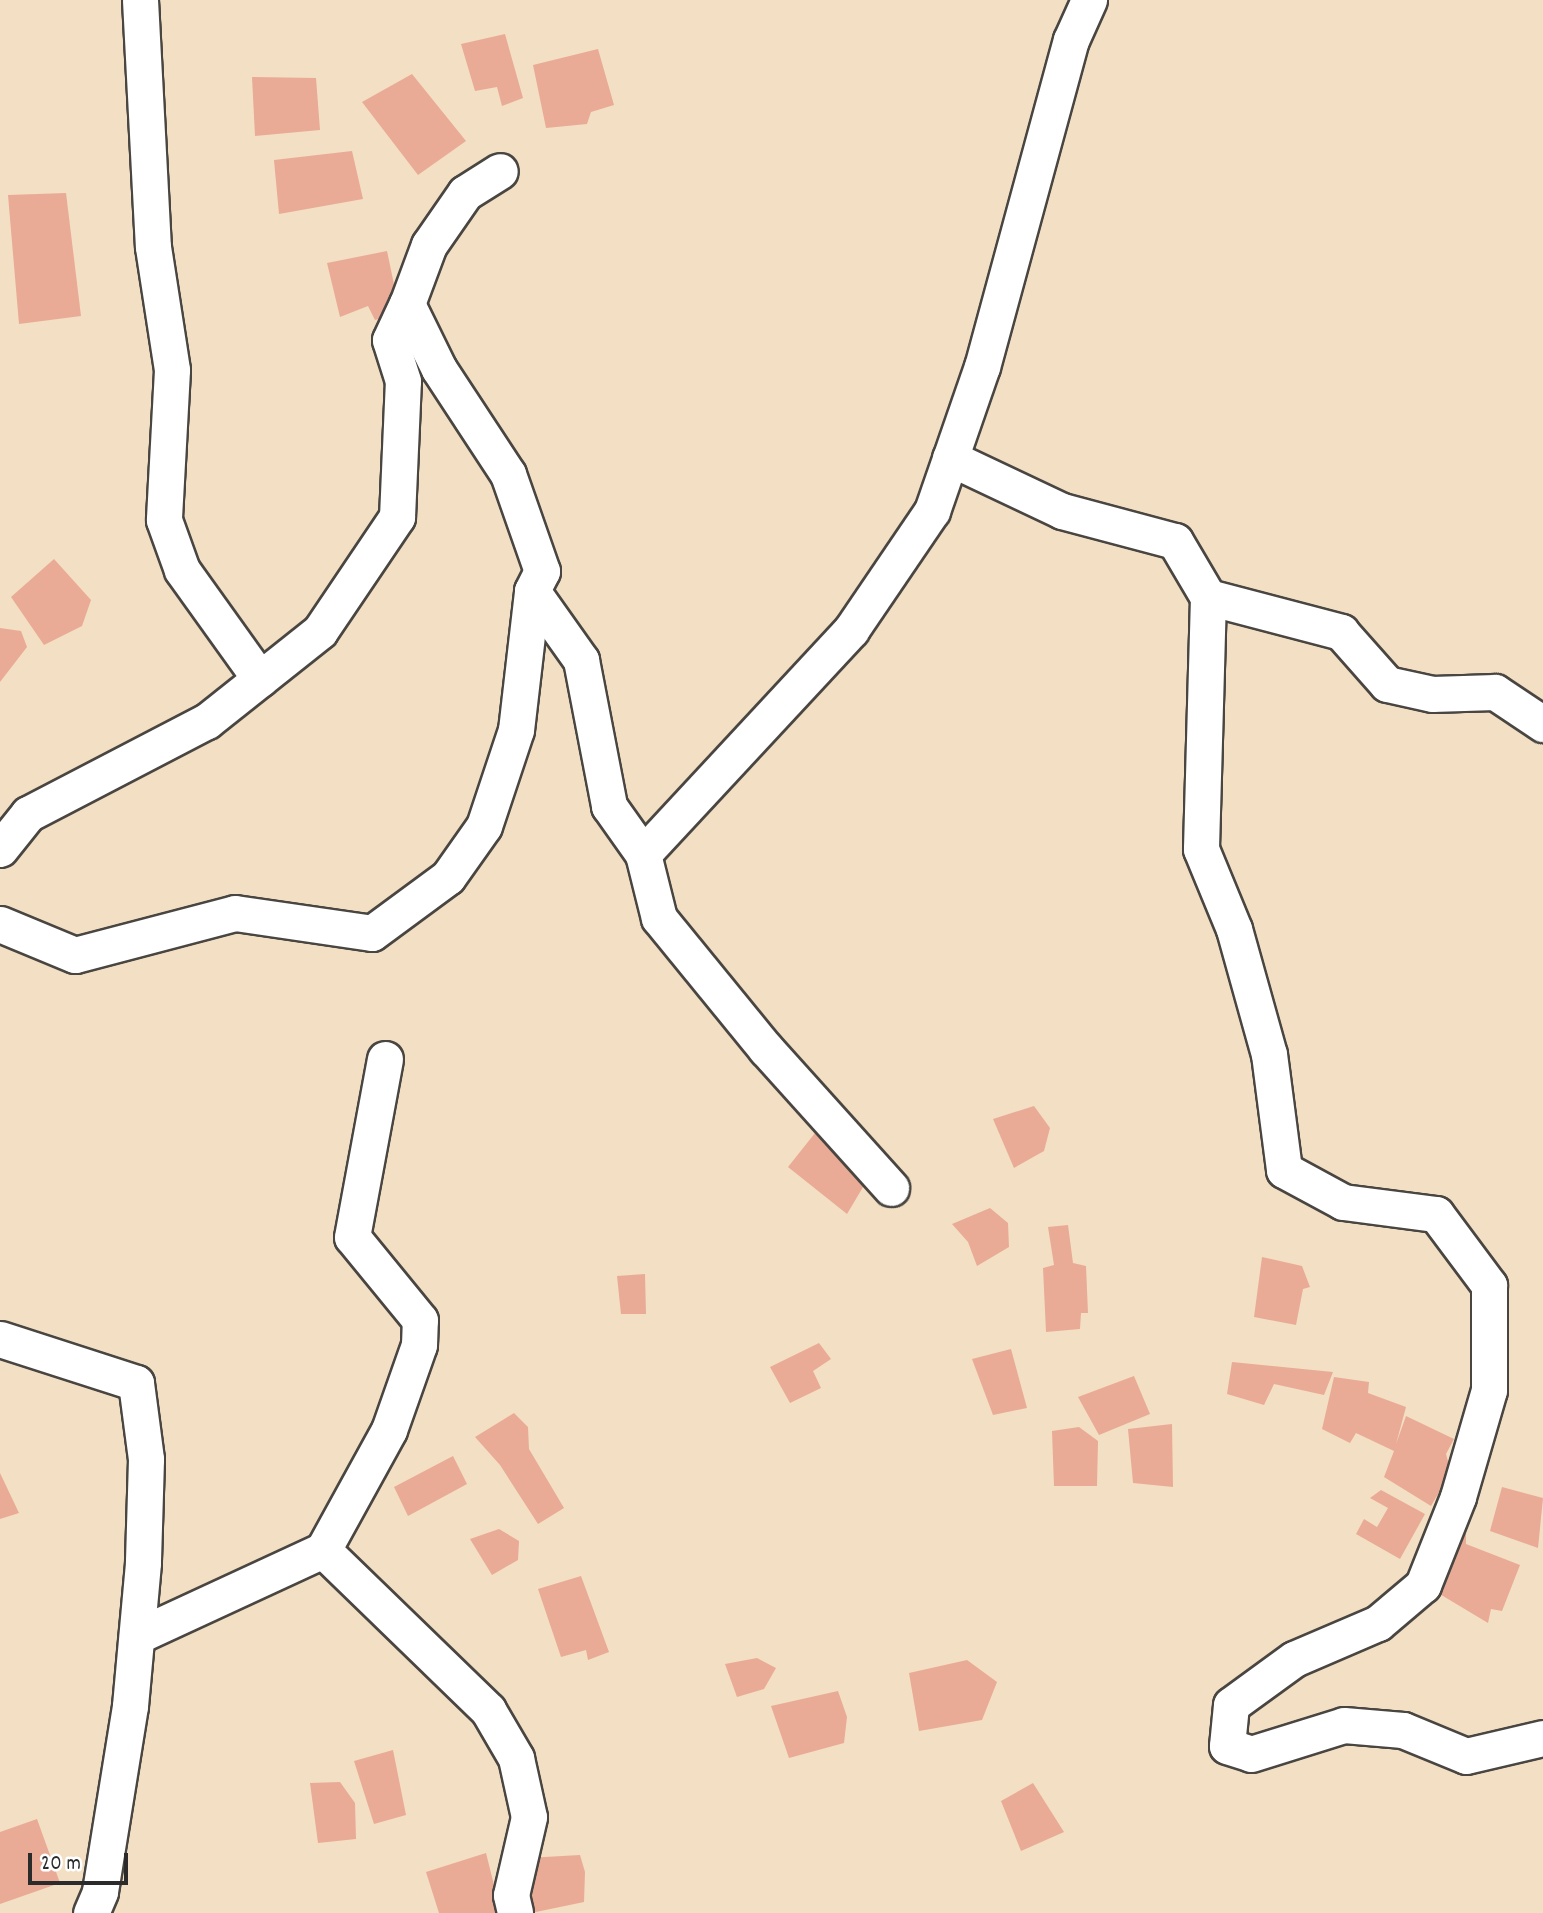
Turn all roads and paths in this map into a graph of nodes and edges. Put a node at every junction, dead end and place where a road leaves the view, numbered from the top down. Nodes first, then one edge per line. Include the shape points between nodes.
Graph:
1 (140, 0) edge
2 (1089, 0) edge
3 (500, 171) dead end
4 (407, 304) junction
5 (950, 458) junction
6 (532, 591) junction
7 (1208, 597) junction
8 (260, 679) junction
9 (1543, 724) edge
10 (0, 849) edge
11 (643, 854) junction
12 (0, 924) edge
13 (385, 1059) dead end
14 (891, 1188) dead end
15 (0, 1339) edge
16 (323, 1550) junction
17 (136, 1636) junction
18 (1543, 1738) edge
19 (91, 1913) edge
20 (515, 1913) edge

1 - 8 street via 153,247 172,370 163,520 182,570
2 - 5 street via 1071,40 982,367
3 - 4 street via 465,193 429,245
4 - 6 street via 439,369 508,474 541,571
4 - 8 street via 390,340 403,381 397,517 320,631
5 - 7 street via 1062,511 1175,541
5 - 11 street via 932,511 851,630
6 - 11 street via 581,660 609,806
6 - 12 street via 516,730 484,826 448,877 372,933 235,913 75,955
7 - 9 street via 1341,632 1387,684 1432,694 1495,692
7 - 18 street via 1201,849 1234,929 1269,1054 1284,1170 1343,1202 1436,1214 1489,1285 1489,1390 1458,1497 1423,1585 1378,1623 1294,1659 1231,1704 1227,1746 1251,1754 1344,1725 1403,1730 1466,1756
8 - 10 street via 207,721 28,814
11 - 14 street via 659,918 766,1049
13 - 16 street via 352,1237 420,1320 419,1345 389,1430
15 - 17 street via 136,1383 146,1459
16 - 17 street
16 - 20 street via 488,1710 516,1758 529,1817 511,1895
17 - 19 street via 131,1706 100,1892

